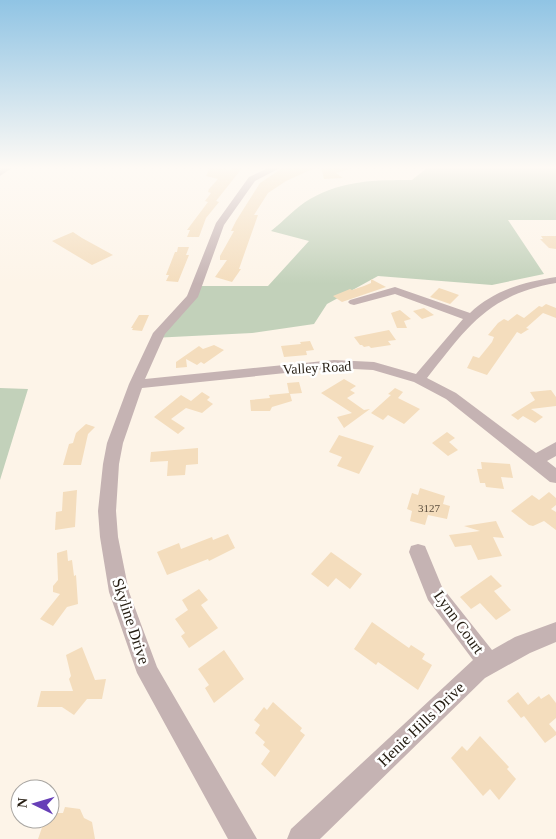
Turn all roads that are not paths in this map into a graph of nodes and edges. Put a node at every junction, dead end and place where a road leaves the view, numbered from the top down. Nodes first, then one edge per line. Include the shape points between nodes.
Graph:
1 (233, 206) edge
2 (556, 280) edge
3 (354, 302) dead end
4 (470, 317) junction
5 (419, 379) junction
6 (136, 384) junction
7 (556, 448) edge
8 (535, 461) junction
9 (556, 477) edge
10 (418, 552) dead end
11 (555, 636) edge
12 (489, 663) junction
13 (243, 839) edge
14 (301, 839) edge

1 - 6 street, Skyline Drive via 219,225 192,297 159,333
2 - 4 street via 503,294 484,304
3 - 4 street via 395,290
4 - 5 street
5 - 6 street, Valley Road via 374,366 334,364
5 - 8 street, Valley Road via 450,396
6 - 13 street, Skyline Drive via 114,443 110,464 107,511 119,592 148,673
7 - 8 street
8 - 9 street, Valley Road
10 - 12 street, Lynn Court via 435,593
11 - 12 street, Henie Hills Drive via 523,645
12 - 14 street, Henie Hills Drive via 477,670

